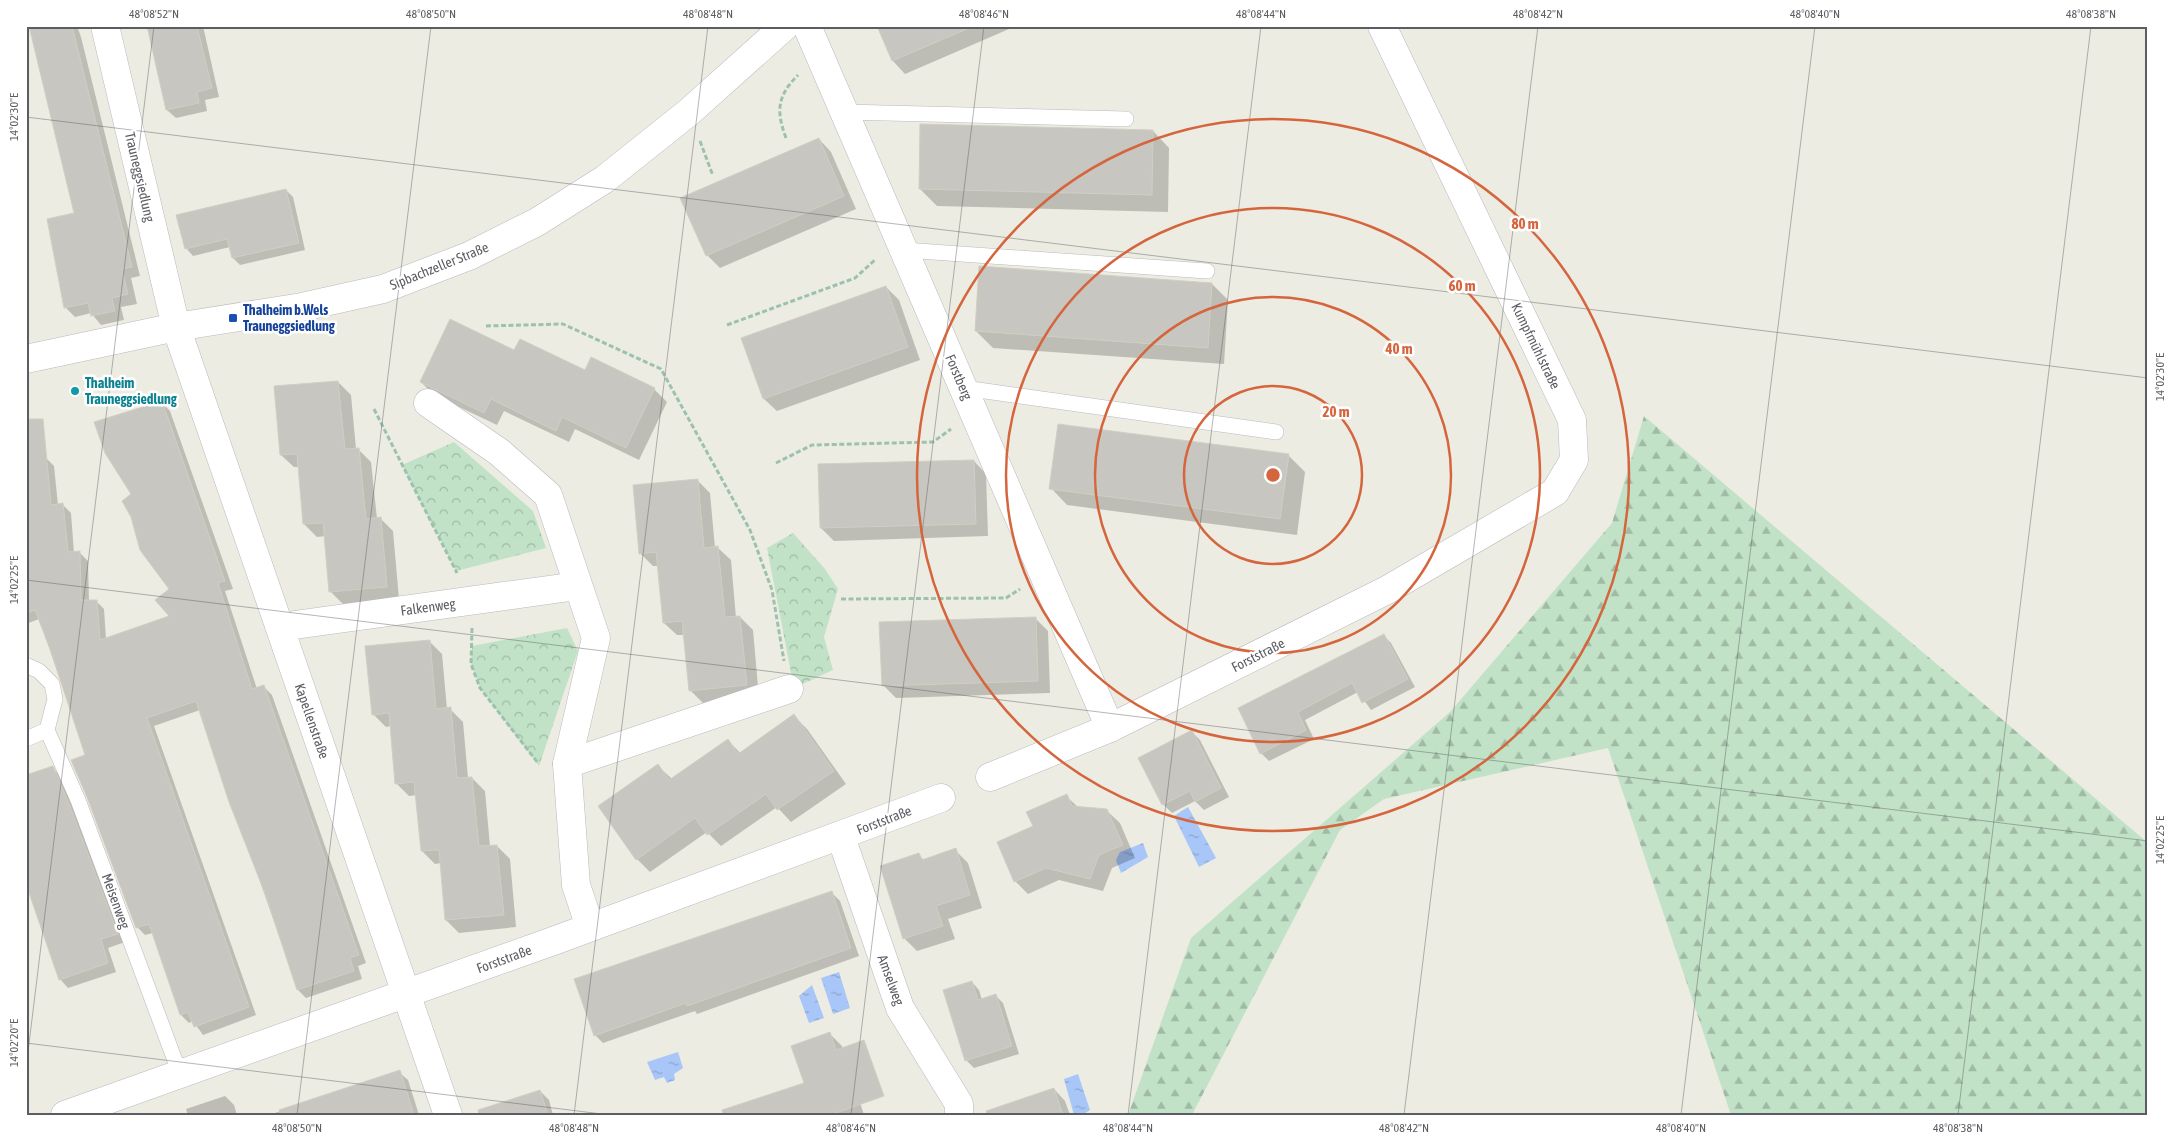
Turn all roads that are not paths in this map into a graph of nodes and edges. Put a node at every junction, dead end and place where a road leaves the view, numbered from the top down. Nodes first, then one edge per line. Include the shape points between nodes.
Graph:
1 (105, 26) edge
2 (785, 26) edge
3 (807, 26) edge
4 (1382, 26) edge
5 (844, 112) junction
6 (1126, 118) dead end
7 (901, 244) junction
8 (1206, 271) dead end
9 (176, 327) junction
10 (26, 359) edge
11 (964, 388) junction
12 (428, 403) dead end
13 (1276, 432) dead end
14 (577, 586) junction
15 (1387, 590) joint
16 (280, 628) junction
17 (26, 665) edge
18 (789, 689) road end
19 (1110, 728) junction
20 (47, 730) junction
21 (26, 740) edge
22 (567, 764) junction
23 (990, 777) dead end
24 (941, 798) dead end
25 (841, 837) junction
26 (590, 927) junction
27 (405, 994) junction
28 (180, 1074) junction
29 (65, 1115) edge
30 (448, 1115) edge
31 (959, 1115) edge

1 - 9 street, Trauneggsiedlung
2 - 9 street, Sipbachzeller Straße via 689,112 604,179 538,222 469,256 383,289 302,308
3 - 5 street, Forstberg
4 - 15 street, Kumpfmühlstraße via 1572,420 1574,460 1555,492
5 - 6 lane
5 - 7 street, Forstberg
7 - 8 lane
7 - 11 street, Forstberg
9 - 10 street, Sipbachzeller Straße
9 - 16 street, Kapellenstraße
11 - 13 lane
11 - 19 street, Forstberg
12 - 14 street via 499,452 548,495
14 - 16 street, Falkenweg
14 - 22 street via 596,638
15 - 19 street, Forststraße
16 - 27 street, Kapellenstraße
17 - 20 lane via 39,671 52,684 54,699
18 - 22 street
19 - 23 street, Forststraße
20 - 21 lane
20 - 28 lane, Meisenweg via 78,800
22 - 26 street via 576,886
24 - 25 street, Forststraße
25 - 26 street, Forststraße
25 - 31 street, Amselweg via 900,1008 959,1104
26 - 27 street, Forststraße
27 - 28 street, Forststraße
27 - 30 street, Kapellenstraße
28 - 29 street, Forststraße

